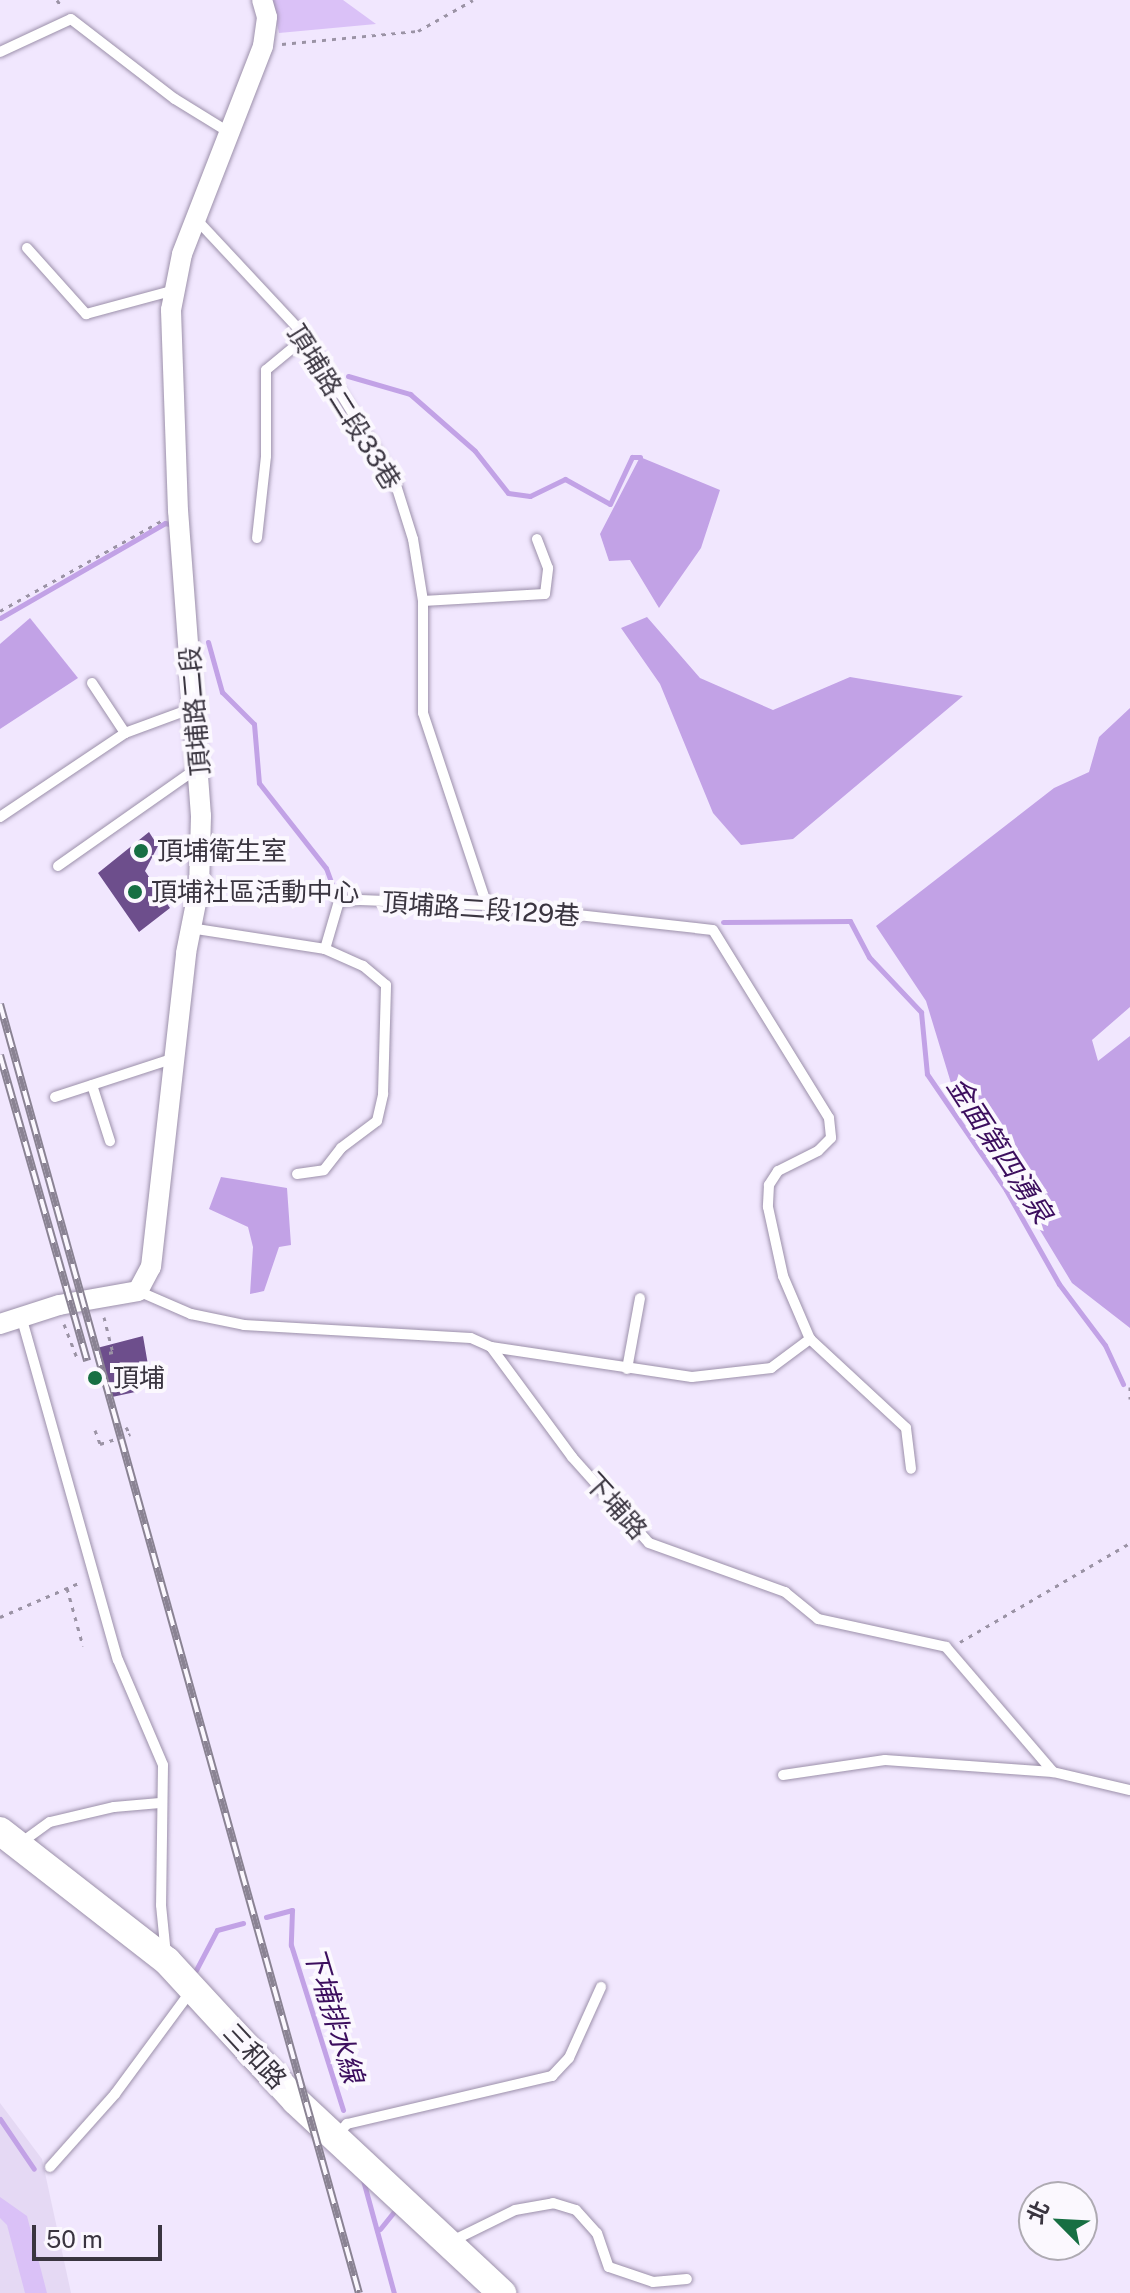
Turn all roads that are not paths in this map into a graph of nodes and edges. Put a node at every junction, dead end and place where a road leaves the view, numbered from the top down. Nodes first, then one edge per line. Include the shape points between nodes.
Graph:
1 (262, 0) edge
2 (0, 52) edge
3 (230, 133) junction
4 (197, 220) junction
5 (27, 248) dead end
6 (175, 290) junction
7 (306, 337) junction
8 (257, 538) dead end
9 (537, 539) dead end
10 (423, 601) junction
11 (92, 683) dead end
12 (193, 708) junction
13 (125, 733) junction
14 (201, 765) junction
15 (0, 817) edge
16 (58, 866) dead end
17 (487, 905) junction
18 (190, 928) junction
19 (325, 949) junction
20 (174, 1058) junction
21 (92, 1085) junction
22 (55, 1097) dead end
23 (110, 1141) dead end
24 (297, 1174) dead end
25 (138, 1291) junction
26 (640, 1298) dead end
27 (21, 1316) junction
28 (0, 1324) edge
29 (810, 1339) junction
30 (491, 1347) junction
31 (627, 1369) junction
32 (911, 1469) dead end
33 (1053, 1772) junction
34 (783, 1775) dead end
35 (1130, 1790) edge
36 (160, 1803) junction
37 (10, 1837) edge
38 (167, 1961) junction
39 (601, 1987) dead end
40 (193, 1989) junction
41 (336, 2136) junction
42 (50, 2167) dead end
43 (449, 2243) junction
44 (687, 2279) dead end
45 (502, 2293) edge

1 - 3 street, 頂埔路二段 via 267,17 263,46
2 - 3 lane via 71,19 175,99
3 - 4 street, 頂埔路二段
4 - 6 street, 頂埔路二段
4 - 7 lane, 頂埔路二段33巷
5 - 6 lane via 86,314
6 - 12 street, 頂埔路二段 via 171,310 178,511
7 - 8 lane via 266,370 266,456
7 - 10 lane, 頂埔路二段33巷 via 395,482 413,539
9 - 10 lane via 548,568 545,594
10 - 17 lane, 頂埔路二段33巷 via 423,713
11 - 13 lane
12 - 13 lane
12 - 14 street, 頂埔路二段
13 - 15 lane
14 - 16 lane
14 - 18 street, 頂埔路二段 via 199,888
17 - 19 lane, 頂埔路二段129巷 via 339,901
17 - 29 lane, 頂埔路二段129巷 via 713,930 829,1118 831,1138 818,1151 778,1171 769,1185 768,1207 783,1276
18 - 19 lane
18 - 20 street, 頂埔路二段
19 - 24 lane via 363,966 386,985 383,1094 377,1121 341,1148 324,1170
20 - 21 lane
20 - 25 street, 頂埔路二段 via 151,1267
21 - 22 lane
21 - 23 lane
25 - 27 street
25 - 30 lane via 191,1314 244,1325 471,1338
26 - 31 lane
27 - 28 street
27 - 36 lane via 134,1705 163,1765
29 - 31 lane via 771,1368 692,1377
29 - 32 lane via 906,1428
30 - 31 lane
30 - 33 lane, 下埔路 via 572,1457 649,1543 785,1592 818,1619 946,1647
33 - 34 lane via 885,1760
33 - 35 lane
36 - 37 lane via 114,1807
36 - 38 lane
37 - 38 main road, 三和路
38 - 40 main road, 三和路
39 - 41 lane via 569,2058 552,2076 347,2124
40 - 41 main road, 三和路
40 - 42 lane via 115,2094
41 - 43 main road, 三和路
43 - 44 lane via 515,2210 553,2203 576,2210 597,2233 609,2267 653,2282
43 - 45 main road, 三和路

